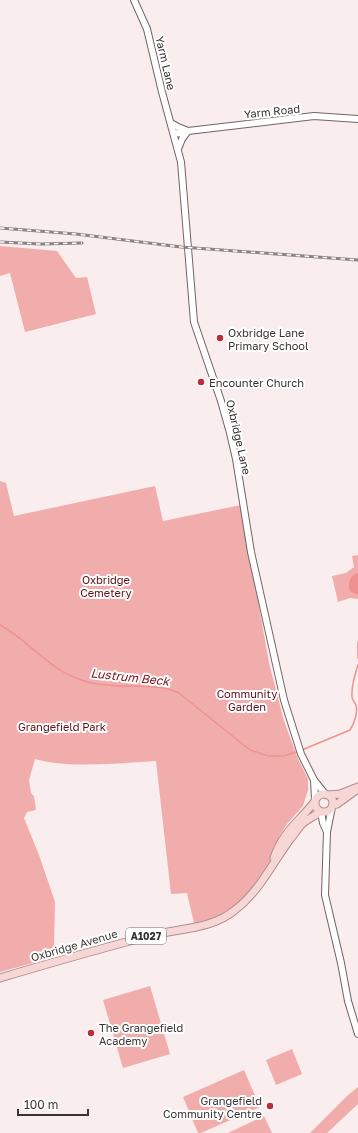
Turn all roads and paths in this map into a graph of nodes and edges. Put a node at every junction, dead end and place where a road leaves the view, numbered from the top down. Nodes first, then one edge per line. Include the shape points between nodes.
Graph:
1 (134, 0) edge
2 (358, 119) edge
3 (171, 123) junction
4 (188, 131) junction
5 (174, 132) junction
6 (178, 149) junction
7 (314, 780) junction
8 (358, 787) edge
9 (327, 795) junction
10 (315, 800) junction
11 (332, 806) junction
12 (320, 812) junction
13 (327, 832) junction
14 (272, 866) junction
15 (0, 978) edge
16 (358, 1034) edge

1 - 3 street, Yarm Lane via 147,29
2 - 4 street, Yarm Road via 314,116
3 - 4 street
3 - 5 street, Yarm Lane
4 - 5 street, Yarm Road via 181,134
4 - 6 street
5 - 6 street, Oxbridge Lane
6 - 7 street, Oxbridge Lane via 194,322 230,433 252,560 284,700 298,746
7 - 9 street
7 - 10 street
8 - 9 main road, A1027 via 340,794
8 - 11 main road, A1027
9 - 10 main road, A1027 via 322,794
9 - 11 main road via 332,799
10 - 12 main road via 314,806
10 - 14 main road, Oxbridge Avenue / A1027 via 278,847
11 - 12 main road, A1027 via 327,812
11 - 13 street
12 - 13 street
12 - 14 main road, Oxbridge Avenue / A1027 via 302,824
13 - 16 street via 325,895 348,1001
14 - 15 main road, Oxbridge Avenue / A1027 via 253,893 235,910 207,925 154,934

